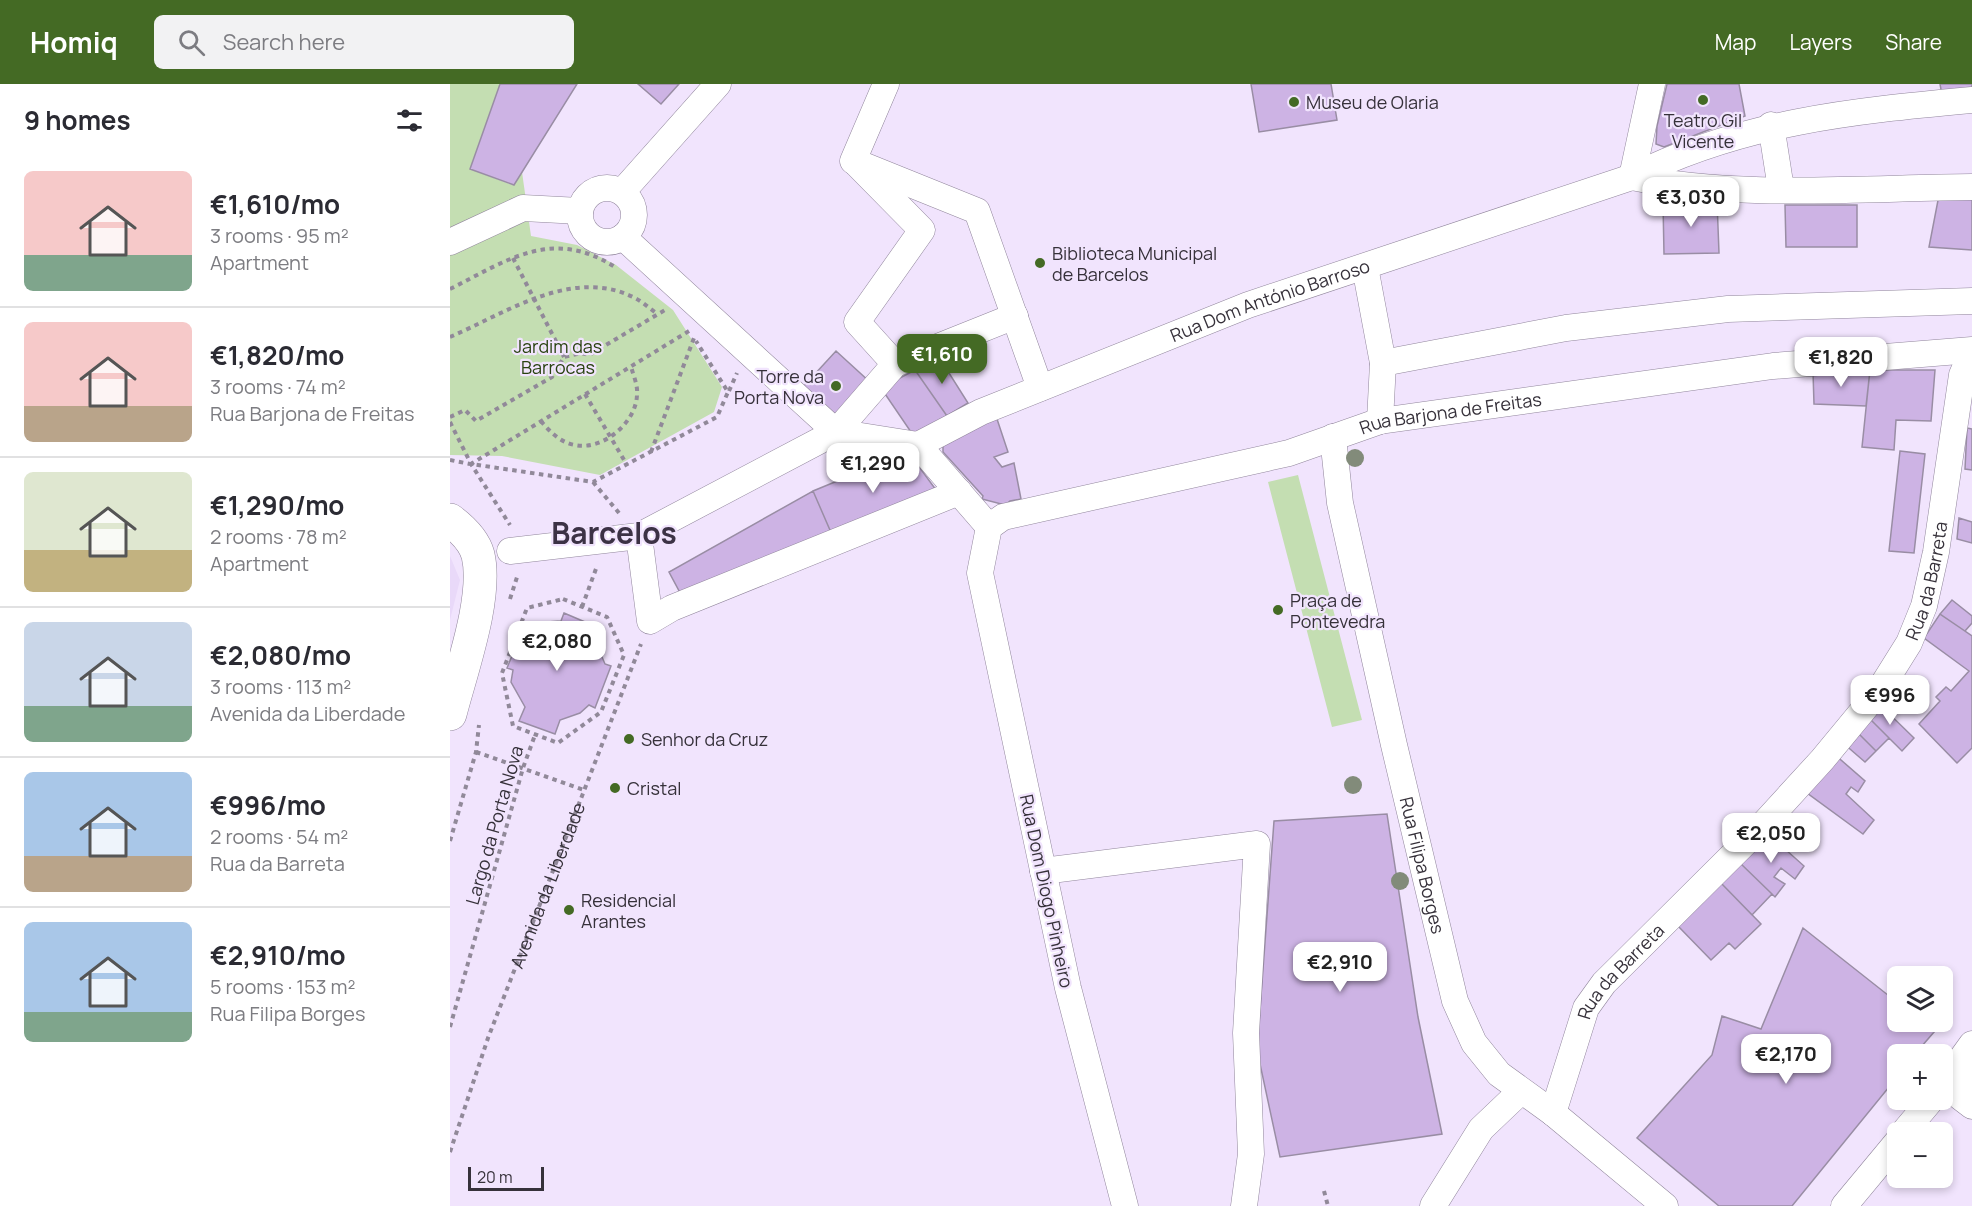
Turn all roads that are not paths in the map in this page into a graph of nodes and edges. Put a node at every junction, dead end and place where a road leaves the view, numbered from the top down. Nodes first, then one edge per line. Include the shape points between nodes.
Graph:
1 (718, 84) edge
2 (886, 84) edge
3 (1652, 84) edge
4 (1972, 100) edge
5 (1771, 126) junction
6 (854, 161) junction
7 (1632, 177) junction
8 (1972, 187) edge
9 (1781, 189) junction
10 (622, 192) junction
11 (580, 211) junction
12 (623, 237) junction
13 (450, 242) edge
14 (1365, 267) junction
15 (1972, 301) edge
16 (1015, 316) junction
17 (1972, 351) edge
18 (1383, 363) junction
19 (895, 364) junction
20 (1040, 388) junction
21 (1380, 421) junction
22 (836, 432) junction
23 (1333, 437) junction
24 (918, 445) junction
25 (959, 492) junction
26 (450, 520) edge
27 (989, 527) junction
28 (639, 536) junction
29 (510, 551) dead end
30 (450, 714) edge
31 (1043, 871) junction
32 (1972, 1044) edge
33 (1972, 1068) edge
34 (1953, 1069) edge
35 (1521, 1091) junction
36 (1972, 1106) edge
37 (1923, 1110) edge
38 (1552, 1113) junction
39 (1912, 1122) edge
40 (1887, 1154) edge
41 (1125, 1206) edge
42 (1244, 1206) edge
43 (1433, 1206) edge
44 (1665, 1206) edge
45 (1844, 1206) edge

1 - 10 street
2 - 6 street
3 - 7 street
4 - 5 street, Rua Dom António Barroso via 1879,108
5 - 7 street, Rua Dom António Barroso via 1676,155
5 - 9 street
6 - 16 street via 977,211
6 - 19 street via 922,230 857,322
7 - 9 street via 1676,187
7 - 14 street, Rua Dom António Barroso
8 - 9 street
10 - 11 street via 596,190 583,202
10 - 12 street via 630,200 634,220
11 - 12 street via 585,231 593,238 613,241
11 - 13 street via 523,208
12 - 22 street
14 - 18 street
14 - 20 street, Rua Dom António Barroso via 1248,304
15 - 18 street via 1728,309 1566,328
16 - 19 street
16 - 20 street
17 - 21 street, Rua Barjona de Freitas via 1773,366
17 - 38 street, Rua da Barreta via 1962,375 1936,552 1924,606 1909,643 1879,690 1814,768 1670,920 1604,983 1586,1008
18 - 21 street
19 - 22 street
20 - 24 street, Rua Dom António Barroso via 981,412
21 - 23 street, Rua Barjona de Freitas
22 - 24 street
22 - 28 street
23 - 27 street, Rua Barjona de Freitas via 1289,453 1003,517
23 - 35 street, Rua Filipa Borges via 1346,526 1455,1001 1474,1043 1499,1074
24 - 25 street
25 - 27 street
25 - 28 street via 672,608 650,621
26 - 30 main road via 467,534 478,555 479,599
27 - 31 street, Rua Dom Diogo Pinheiro via 980,573
28 - 29 street
31 - 41 street, Rua Dom Diogo Pinheiro via 1068,988
31 - 42 street via 1257,844 1246,1033 1251,1154
32 - 34 street
33 - 36 street via 1955,1093
35 - 38 street, Rua Filipa Borges
35 - 43 street via 1481,1130
37 - 39 street
38 - 44 street, Rua Filipa Borges
40 - 45 street

